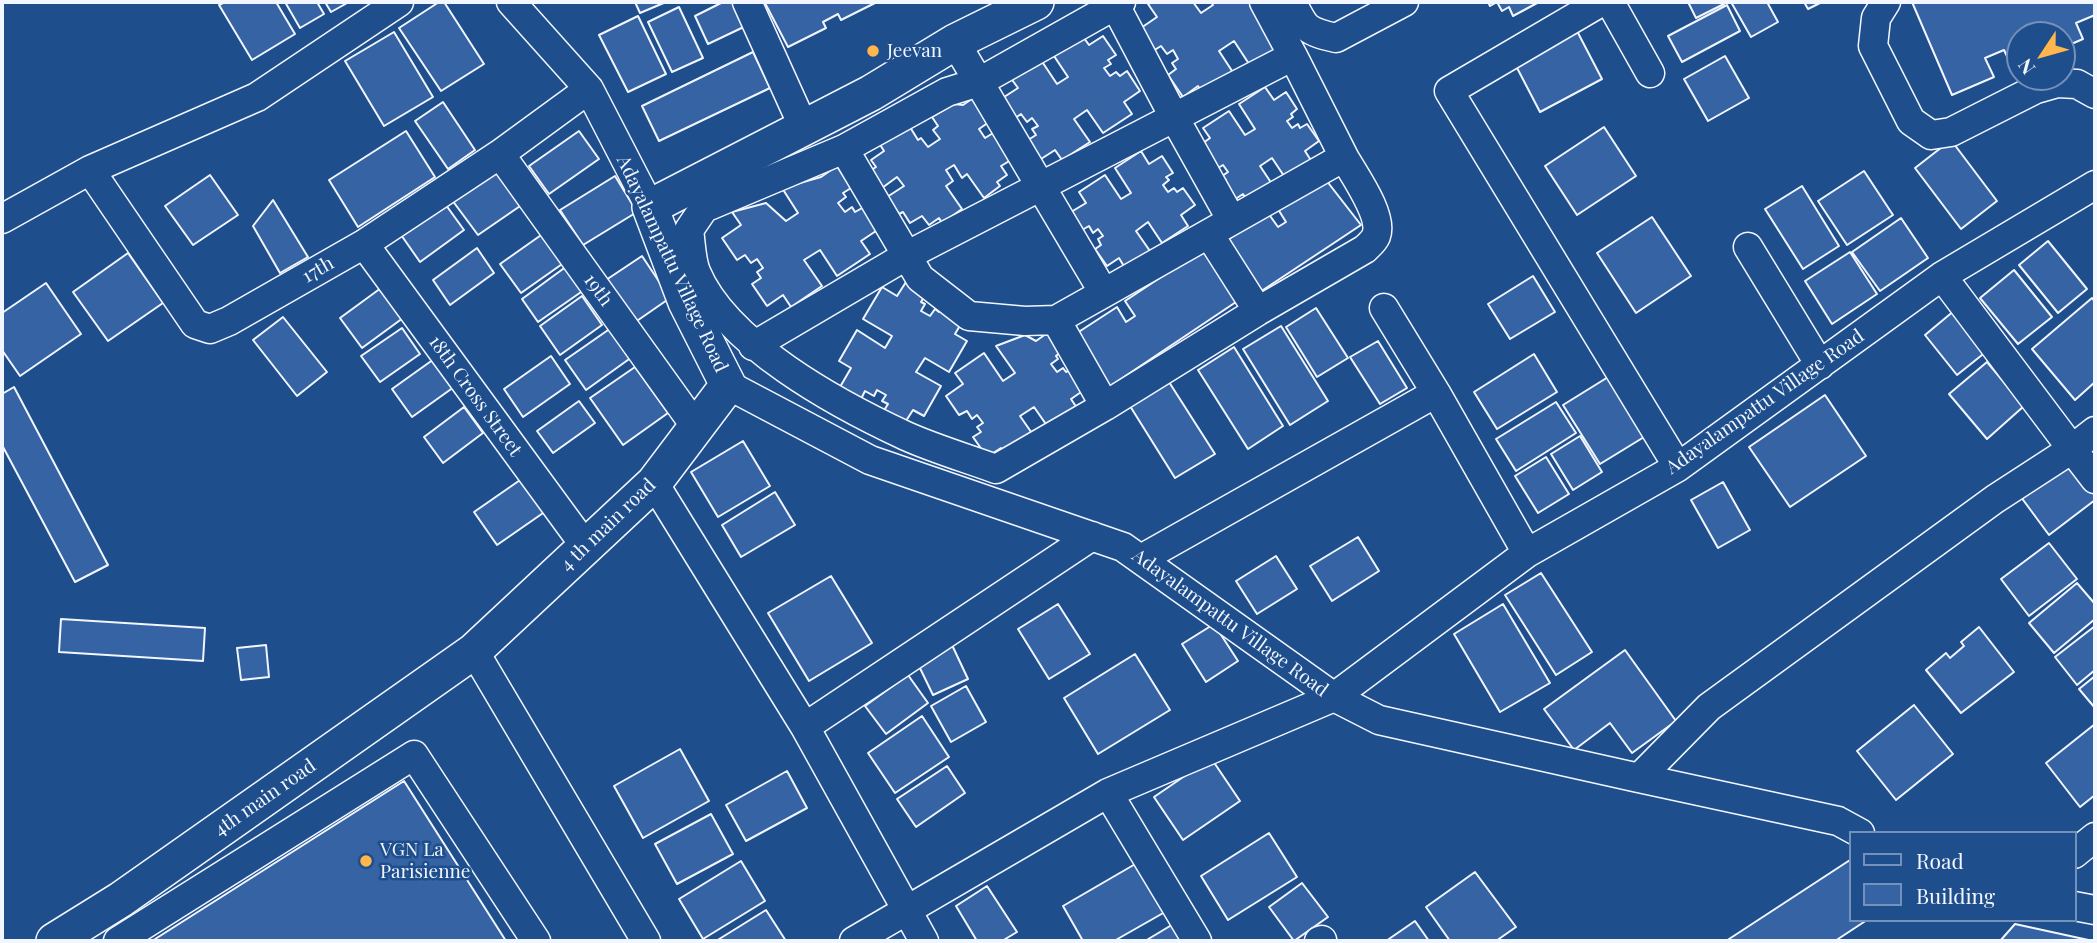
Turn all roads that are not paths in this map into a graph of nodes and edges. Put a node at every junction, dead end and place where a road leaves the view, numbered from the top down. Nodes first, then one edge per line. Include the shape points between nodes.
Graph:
1 (399, 2) edge
2 (510, 2) edge
3 (747, 2) edge
4 (1036, 2) edge
5 (1264, 2) edge
6 (1292, 2) edge
7 (1404, 2) edge
8 (1601, 2) edge
9 (1610, 2) edge
10 (1886, 2) edge
11 (1118, 3) edge
12 (955, 42) junction
13 (1293, 57) junction
14 (1650, 73) dead end
15 (979, 82) junction
16 (589, 89) junction
17 (2095, 94) edge
18 (1174, 117) junction
19 (804, 128) junction
20 (844, 149) junction
21 (500, 154) junction
22 (1344, 157) junction
23 (90, 170) junction
24 (2095, 185) edge
25 (1041, 187) junction
26 (650, 207) junction
27 (2, 219) edge
28 (1220, 227) junction
29 (364, 244) junction
30 (1748, 247) dead end
31 (906, 256) junction
32 (1942, 276) junction
33 (1104, 293) junction
34 (1384, 308) dead end
35 (1258, 311) junction
36 (1056, 320) junction
37 (753, 346) junction
38 (1820, 365) junction
39 (728, 385) junction
40 (1436, 393) junction
41 (1105, 406) junction
42 (696, 427) junction
43 (2095, 431) edge
44 (2072, 449) junction
45 (1678, 467) junction
46 (2095, 479) edge
47 (654, 483) junction
48 (1092, 536) junction
49 (586, 547) junction
50 (1527, 553) junction
51 (1141, 559) junction
52 (474, 651) junction
53 (1334, 697) junction
54 (805, 727) junction
55 (1639, 778) junction
56 (1108, 793) junction
57 (1856, 831) edge
58 (2095, 837) edge
59 (2076, 852) edge
60 (2076, 906) edge
61 (906, 910) junction
62 (2095, 911) edge
63 (54, 941) edge
64 (118, 941) edge
65 (536, 941) edge
66 (646, 941) edge
67 (854, 941) edge
68 (924, 941) edge
69 (1196, 941) edge

1 - 23 street via 257,97
2 - 16 street, Adayalampattu Village Road
3 - 19 street
4 - 12 street
5 - 13 street
6 - 7 street via 1303,25 1336,38
8 - 45 street via 1449,91
9 - 14 street
10 - 17 street via 1876,18 1873,46 1911,121 1931,135 1951,132 2057,83 2077,84
11 - 15 street
11 - 18 street
12 - 15 street
12 - 19 street
13 - 18 street
13 - 22 street
15 - 20 street via 947,92
15 - 25 street
16 - 21 street, 17th
16 - 26 street, Adayalampattu Village Road
18 - 25 street
18 - 28 street
19 - 26 street
20 - 31 street
20 - 37 street via 704,208 689,230 695,271 720,312
21 - 29 street, 17th
21 - 42 street, 19th
22 - 28 street
22 - 35 street via 1375,211 1375,238 1365,249
23 - 27 street
23 - 29 street, 17th via 195,324 210,329
24 - 32 street, Adayalampattu Village Road
25 - 31 street
25 - 33 street
26 - 39 street, Adayalampattu Village Road via 686,302
28 - 33 street
28 - 35 street
29 - 49 street, 18th Cross Street
30 - 38 street
31 - 36 street via 920,278 970,316
31 - 37 street
32 - 38 street, Adayalampattu Village Road
32 - 44 street
33 - 36 street
34 - 40 street
35 - 41 street
36 - 41 street
37 - 41 street via 821,391 906,436 996,470
38 - 45 street, Adayalampattu Village Road
39 - 42 street, 4 th main road
39 - 48 street, Adayalampattu Village Road via 870,460
40 - 50 street
40 - 51 street
42 - 47 street, 4 th main road
43 - 44 street
44 - 46 street
44 - 55 street via 1995,499 1709,707
45 - 50 street, Adayalampattu Village Road
47 - 49 street, 4 th main road
47 - 54 street
48 - 51 street, Adayalampattu Village Road
48 - 54 street
49 - 52 street, 4 th main road
50 - 53 street, Adayalampattu Village Road
51 - 53 street, Adayalampattu Village Road
52 - 63 street, 4th main road via 120,900
52 - 66 street
53 - 55 street via 1379,720
53 - 56 street
54 - 61 street
55 - 57 street via 1838,821
56 - 61 street
56 - 69 street
58 - 59 street
60 - 62 street
61 - 67 street
61 - 68 street
64 - 65 street via 414,755

